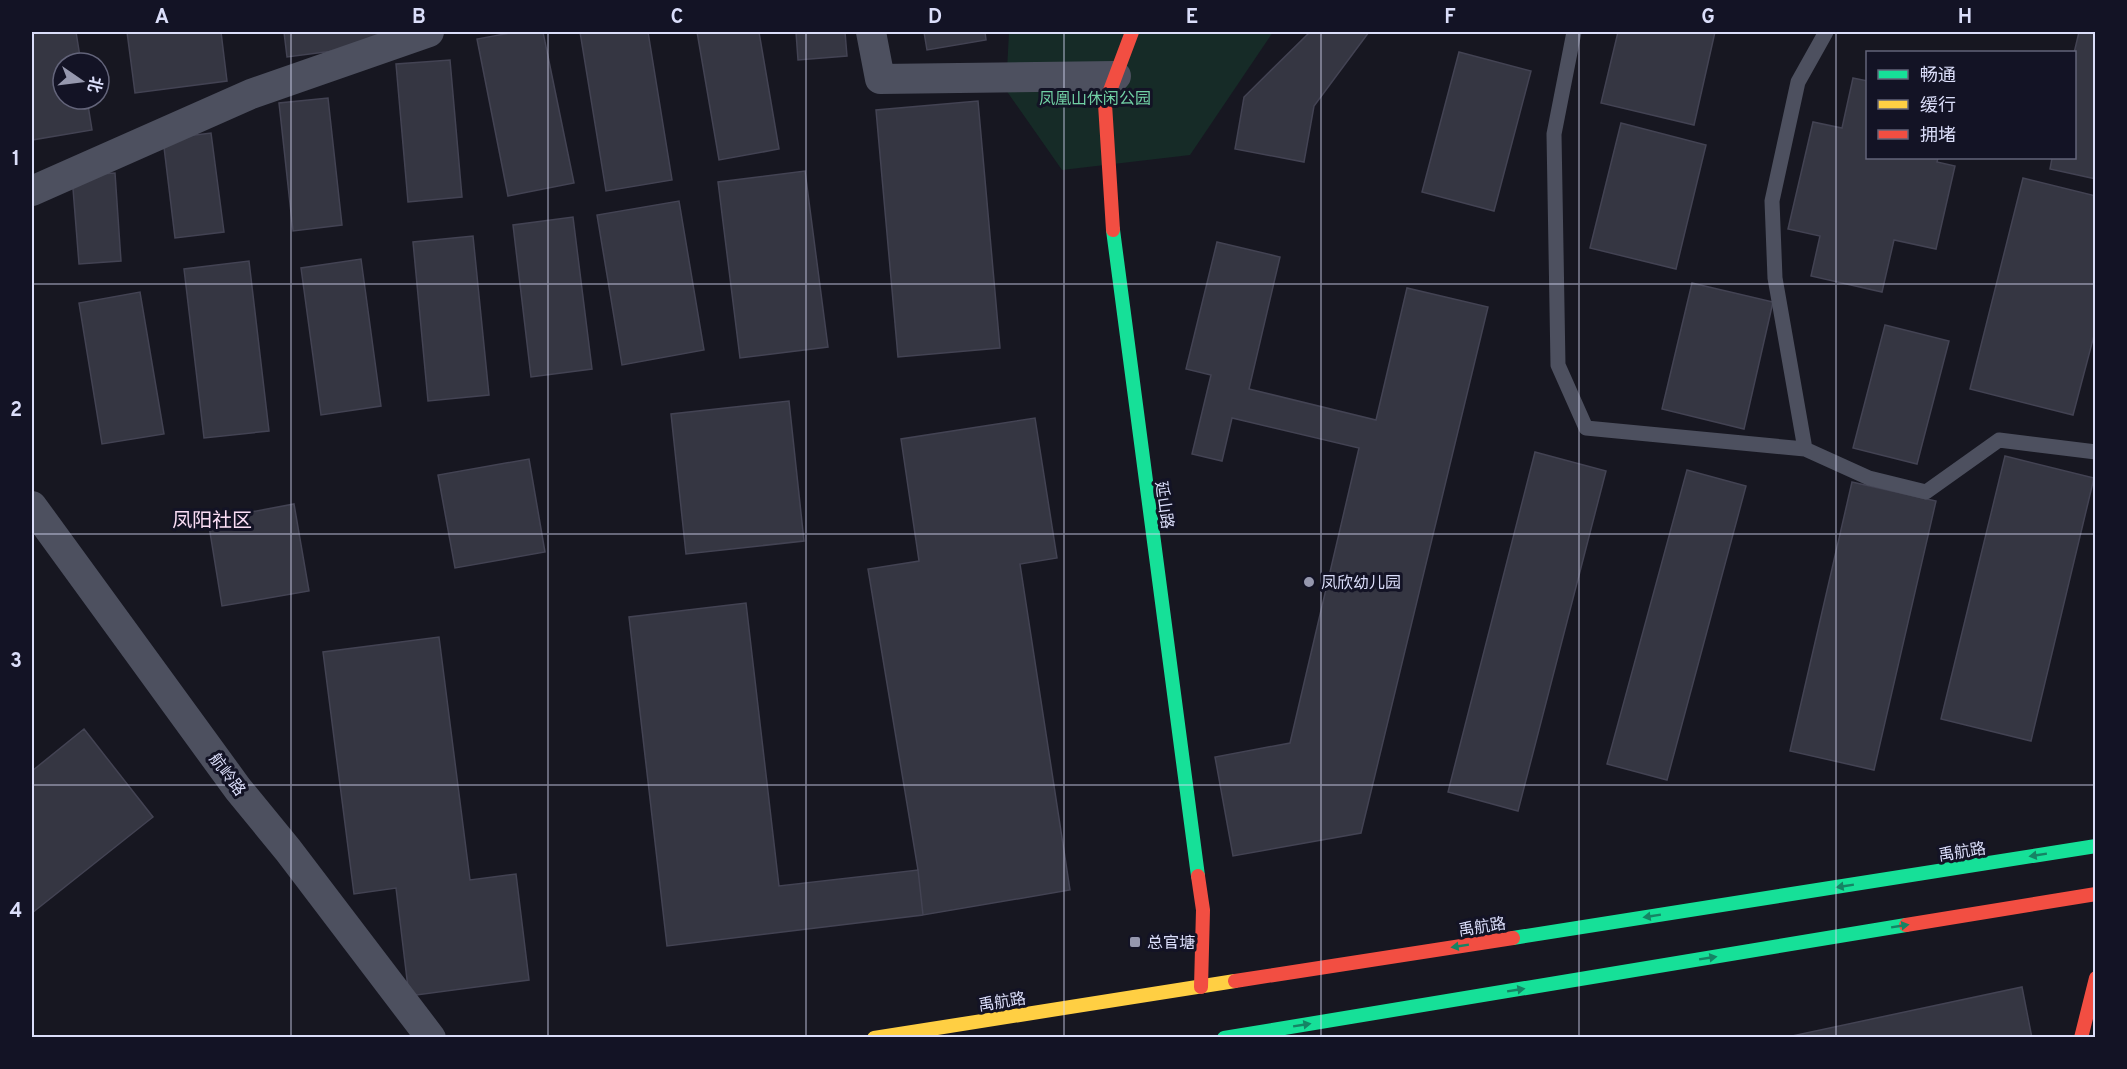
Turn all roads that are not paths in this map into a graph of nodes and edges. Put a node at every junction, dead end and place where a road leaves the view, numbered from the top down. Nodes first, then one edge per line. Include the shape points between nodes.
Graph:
1 (429, 32) edge
2 (871, 32) edge
3 (1132, 32) edge
4 (1574, 32) edge
5 (1826, 32) edge
6 (1116, 76) junction
7 (32, 191) edge
8 (1805, 449) junction
9 (2096, 452) edge
10 (32, 506) edge
11 (2096, 846) edge
12 (2096, 894) edge
13 (2096, 978) edge
14 (1201, 987) junction
15 (431, 1038) edge
16 (874, 1038) edge
17 (1224, 1038) edge
18 (2081, 1038) edge

1 - 7 street via 251,94
2 - 6 street via 880,79
3 - 6 main road, 延山路
4 - 8 lane via 1554,134 1558,365 1586,428
5 - 8 lane via 1798,82 1772,201 1775,278
6 - 14 main road, 延山路 via 1105,105 1114,251 1203,910
8 - 9 lane via 1869,478 1926,492 1999,440
10 - 15 street, 航岭路 via 238,789
11 -> 14 main road, 禹航路
17 -> 12 main road
13 - 18 main road
14 - 16 main road, 禹航路

